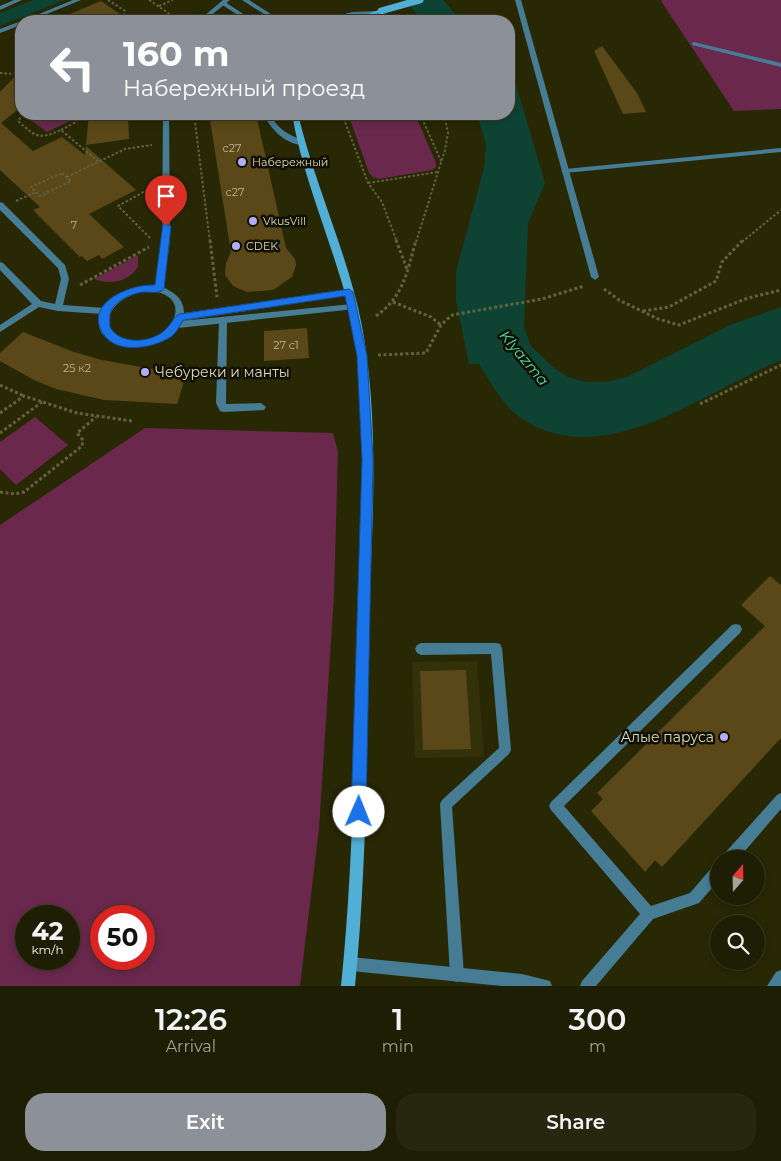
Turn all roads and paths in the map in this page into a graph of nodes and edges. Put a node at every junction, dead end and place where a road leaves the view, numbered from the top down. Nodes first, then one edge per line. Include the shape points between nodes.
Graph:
1 (19, 0) edge
2 (78, 0) edge
3 (108, 0) edge
4 (149, 0) edge
5 (173, 0) edge
6 (245, 0) edge
7 (420, 0) edge
8 (518, 0) edge
9 (225, 2) edge
10 (158, 6) junction
11 (0, 8) edge
12 (378, 12) junction
13 (40, 15) edge
14 (124, 15) edge
15 (171, 15) edge
16 (209, 15) edge
17 (243, 15) edge
18 (269, 15) edge
19 (348, 15) edge
20 (369, 15) edge
21 (15, 25) edge
22 (0, 31) edge
23 (694, 44) dead end
24 (781, 65) edge
25 (0, 73) edge
26 (15, 74) edge
27 (18, 120) edge
28 (77, 120) edge
29 (166, 120) edge
30 (195, 120) edge
31 (269, 120) edge
32 (296, 120) edge
33 (344, 120) edge
34 (423, 120) edge
35 (445, 120) edge
36 (61, 130) junction
37 (166, 143) junction
38 (301, 143) junction
39 (781, 150) edge
40 (441, 161) junction
41 (99, 162) junction
42 (565, 171) junction
43 (438, 172) junction
44 (67, 177) junction
45 (167, 179) junction
46 (368, 183) junction
47 (0, 205) edge
48 (781, 210) edge
49 (153, 240) dead end
50 (152, 245) dead end
51 (0, 265) edge
52 (408, 270) junction
53 (594, 277) junction
54 (159, 289) junction
55 (781, 290) edge
56 (349, 292) junction
57 (60, 296) junction
58 (393, 302) junction
59 (38, 304) junction
60 (352, 307) junction
61 (58, 308) junction
62 (106, 311) junction
63 (642, 311) junction
64 (376, 316) dead end
65 (221, 317) junction
66 (178, 321) junction
67 (441, 325) junction
68 (0, 329) edge
69 (362, 356) junction
70 (781, 365) edge
71 (0, 385) edge
72 (24, 396) junction
73 (42, 402) junction
74 (700, 404) dead end
75 (261, 407) dead end
76 (0, 413) edge
77 (97, 416) junction
78 (132, 421) dead end
79 (0, 433) edge
80 (0, 492) edge
81 (736, 629) dead end
82 (421, 649) dead end
83 (781, 799) edge
84 (737, 850) edge
85 (710, 880) edge
86 (649, 914) junction
87 (351, 964) junction
88 (457, 975) junction
89 (781, 978) edge
90 (348, 986) edge
91 (545, 986) edge
92 (587, 986) edge
93 (774, 986) edge

1 - 11 street
2 - 13 street
3 - 14 path via 125,11
4 - 10 path
5 - 10 path
6 - 18 street
7 - 12 main road, bridge
8 - 42 street
9 - 16 street
9 - 17 street
10 - 15 path
12 - 19 street
12 - 20 main road
21 - 22 street
23 - 24 street
25 - 26 path
27 - 36 path via 38,138
28 - 36 path
29 - 37 street
30 - 65 path
31 - 38 street via 283,135
32 - 38 main road
33 - 46 path
34 - 40 path
35 - 40 path via 448,133
36 - 41 path
37 - 41 path via 125,149
37 - 45 street
38 - 56 main road
39 - 42 street
40 - 43 path
41 - 44 path
42 - 53 street
43 - 46 path
43 - 52 path
44 - 44 path via 71,181 40,196 32,187 62,173
45 - 49 path via 118,206
45 - 54 street via 166,241
46 - 52 path via 382,202
47 - 57 street via 62,267 65,279
48 - 63 path via 736,246 722,262 716,281 669,307
50 - 57 path
51 - 59 street
52 - 58 path
53 - 63 path via 608,294
53 - 67 path via 578,291 452,315
54 - 62 street via 142,288 124,294
54 - 66 street via 173,295 179,302
55 - 63 path via 748,298 679,324
56 - 60 main road
56 - 65 street
57 - 61 street
58 - 64 path
58 - 67 path via 432,317
59 - 61 street
59 - 68 street
60 - 65 street
60 - 69 main road
61 - 62 street
62 - 66 street via 104,319 109,335 126,343 149,343 170,332
65 - 66 street
65 - 75 street via 220,403 229,409
67 - 69 path via 426,353
69 - 87 main road via 368,460 358,851
70 - 74 path
71 - 72 path
72 - 73 path
72 - 76 path
73 - 77 path
73 - 79 path
77 - 78 path
77 - 80 path via 77,433 83,440 82,446 24,492
81 - 86 street via 555,806
82 - 88 street via 496,648 505,750 446,804
83 - 84 street
85 - 86 street via 694,898
86 - 92 street
87 - 88 street
87 - 90 main road
88 - 91 street
89 - 93 street

